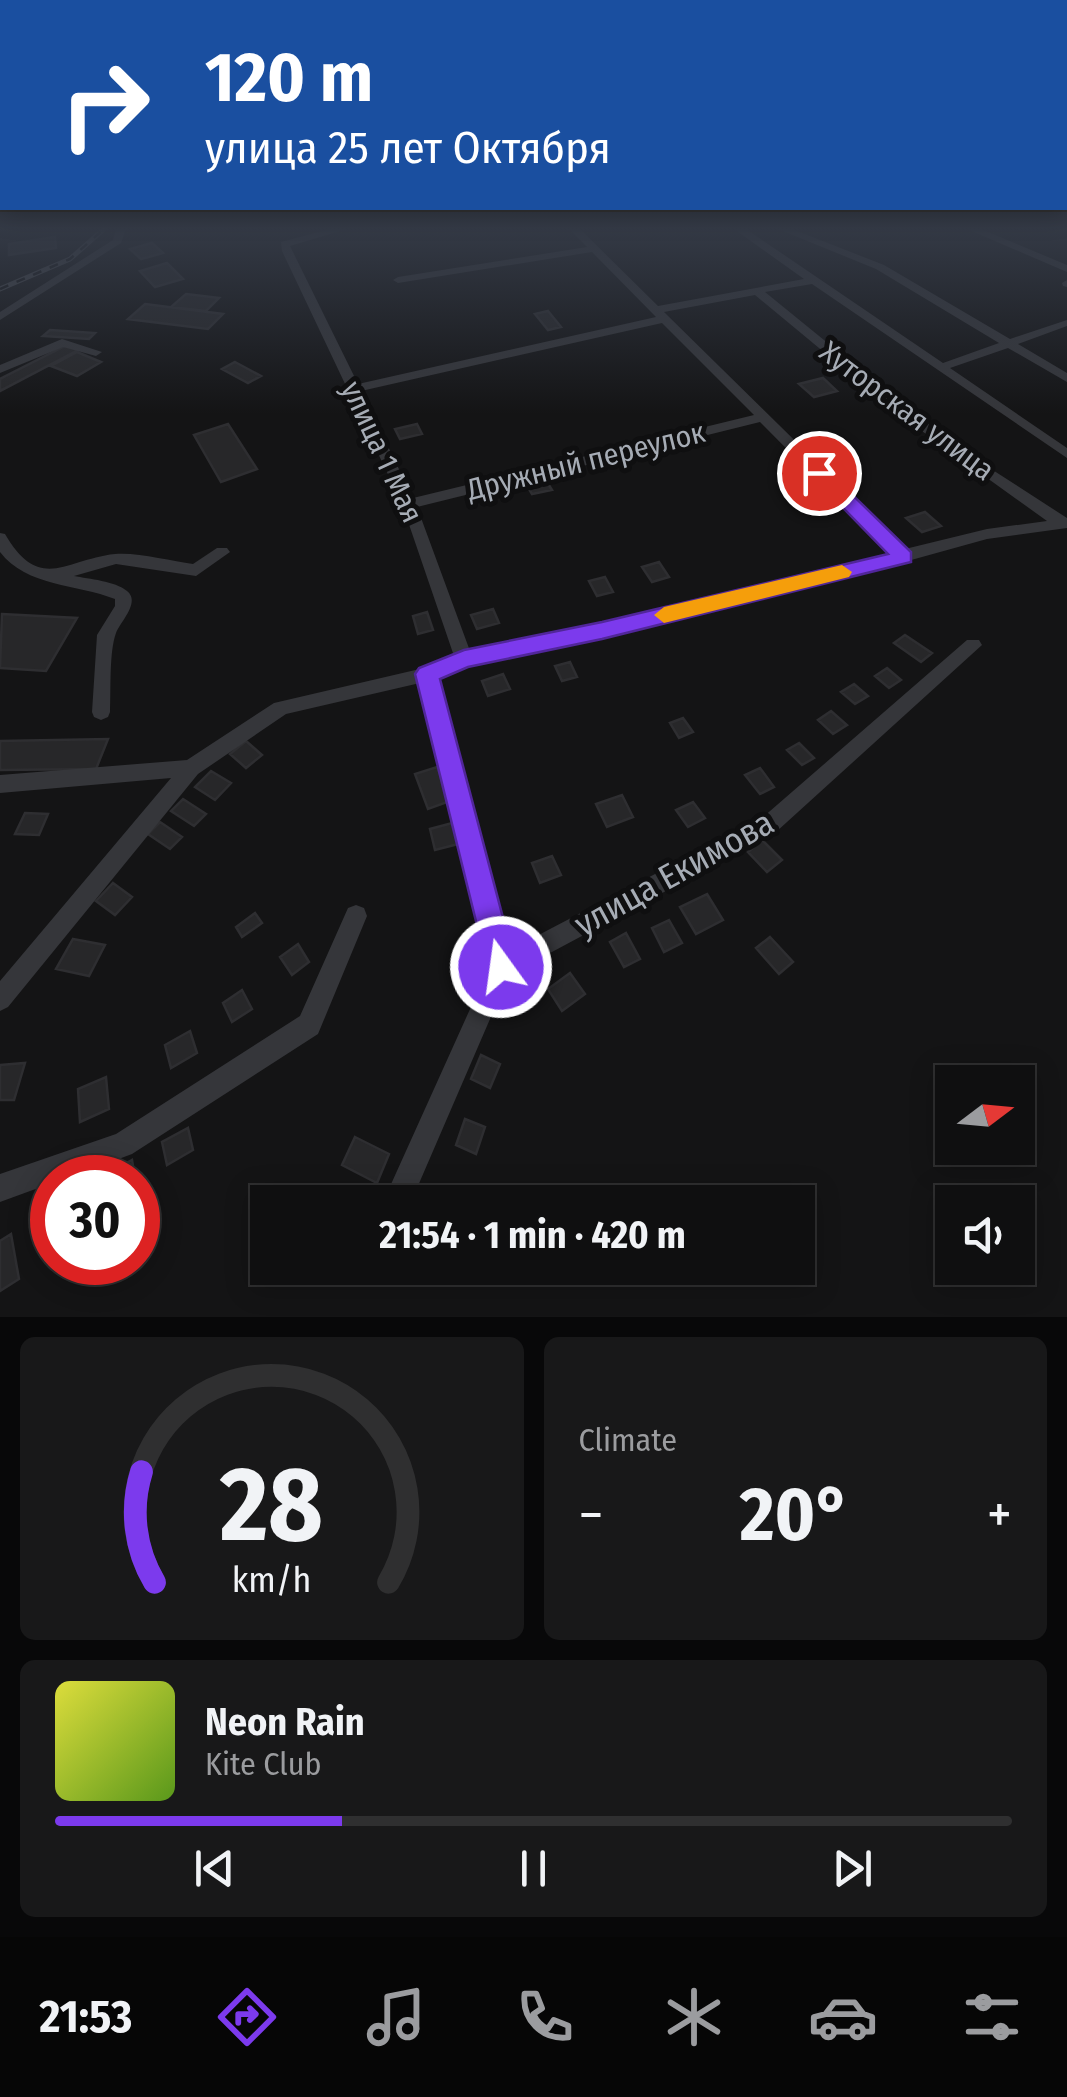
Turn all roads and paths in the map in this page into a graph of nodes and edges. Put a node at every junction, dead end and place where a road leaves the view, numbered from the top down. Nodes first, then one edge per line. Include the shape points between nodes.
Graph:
1 (41, 290) edge
2 (306, 290) edge
3 (635, 290) edge
4 (755, 290) edge
5 (757, 290) edge
6 (829, 290) edge
7 (920, 290) edge
8 (660, 315) junction
9 (0, 317) edge
10 (1066, 321) edge
11 (1009, 343) junction
12 (96, 352) dead end
13 (943, 368) junction
14 (0, 369) edge
15 (1067, 378) edge
16 (354, 390) junction
17 (763, 417) junction
18 (1067, 454) edge
19 (409, 504) junction
20 (1065, 523) edge
21 (0, 538) edge
22 (222, 552) dead end
23 (904, 557) junction
24 (53, 576) junction
25 (973, 646) dead end
26 (464, 659) junction
27 (427, 674) junction
28 (101, 712) dead end
29 (190, 768) junction
30 (0, 784) edge
31 (356, 916) dead end
32 (501, 967) junction
33 (0, 998) edge
34 (405, 1185) edge
35 (0, 1188) edge

1 - 9 street
2 - 16 street, улица 1 Мая
3 - 8 street
4 - 8 street
5 - 20 street, Хуторская улица via 980,470
6 - 13 street, Хуторская улица
7 - 11 street
8 - 16 street
8 - 17 street
10 - 11 street
11 - 13 street
11 - 15 street
12 - 14 street via 62,342
13 - 18 street, Хуторская улица
16 - 19 street, улица 1 Мая
17 - 19 street, Дружный переулок
17 - 23 street
19 - 26 street, улица 1 Мая
20 - 23 street via 988,534
21 - 24 street via 4,550 30,570
22 - 24 street via 196,570 116,559
23 - 26 street
24 - 28 street via 122,596 106,636
25 - 32 street, улица Екимова via 769,825
26 - 27 street
27 - 29 street via 281,708
27 - 32 street
29 - 30 street
29 - 33 street
31 - 35 street via 309,1025 123,1145
32 - 34 street

